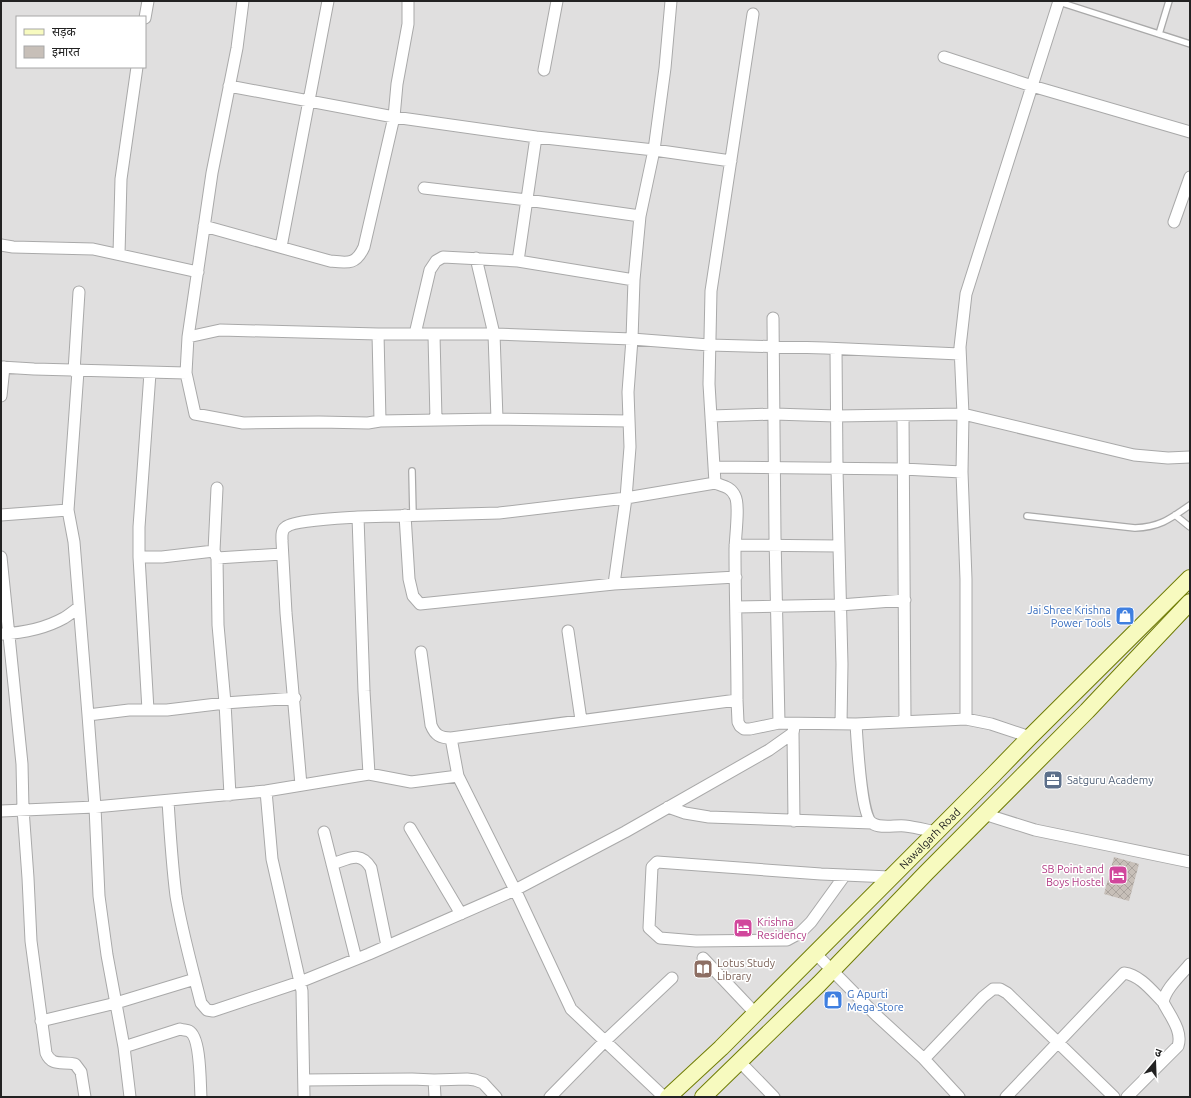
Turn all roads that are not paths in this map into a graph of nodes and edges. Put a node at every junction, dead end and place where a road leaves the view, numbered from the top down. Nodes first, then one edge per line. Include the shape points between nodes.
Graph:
1 (148, 1) edge
2 (243, 1) edge
3 (328, 1) edge
4 (408, 1) edge
5 (556, 1) edge
6 (671, 1) edge
7 (1058, 1) edge
8 (1169, 1) edge
9 (753, 14) dead end
10 (145, 16) edge
11 (1159, 34) junction
12 (1190, 44) edge
13 (944, 57) dead end
14 (137, 68) edge
15 (544, 70) dead end
16 (229, 86) junction
17 (1032, 86) junction
18 (310, 102) junction
19 (394, 117) junction
20 (1190, 132) edge
21 (536, 138) junction
22 (654, 150) junction
23 (731, 161) junction
24 (1190, 177) edge
25 (424, 188) dead end
26 (527, 200) junction
27 (640, 216) junction
28 (1174, 222) dead end
29 (204, 226) junction
30 (1, 245) edge
31 (281, 247) junction
32 (119, 254) junction
33 (476, 258) junction
34 (518, 261) junction
35 (198, 272) junction
36 (634, 280) junction
37 (78, 292) dead end
38 (773, 318) dead end
39 (378, 334) junction
40 (415, 334) junction
41 (494, 334) junction
42 (434, 335) junction
43 (188, 337) junction
44 (632, 339) junction
45 (709, 345) junction
46 (774, 347) junction
47 (836, 349) junction
48 (960, 354) junction
49 (2, 367) edge
50 (76, 371) junction
51 (150, 372) junction
52 (186, 373) junction
53 (1, 396) edge
54 (774, 414) junction
55 (963, 414) junction
56 (903, 415) junction
57 (711, 416) junction
58 (836, 416) junction
59 (497, 419) junction
60 (436, 420) junction
61 (380, 421) junction
62 (629, 421) junction
63 (1190, 457) edge
64 (714, 467) junction
65 (775, 468) junction
66 (837, 469) junction
67 (903, 469) junction
68 (412, 471) dead end
69 (962, 472) junction
70 (715, 484) junction
71 (217, 488) dead end
72 (626, 498) junction
73 (1190, 505) edge
74 (68, 510) junction
75 (1, 515) edge
76 (409, 515) junction
77 (1176, 515) junction
78 (1027, 516) dead end
79 (358, 517) junction
80 (1190, 526) edge
81 (735, 544) junction
82 (775, 545) junction
83 (839, 546) junction
84 (282, 554) junction
85 (215, 555) junction
86 (1, 557) edge
87 (139, 557) junction
88 (736, 577) junction
89 (1190, 578) edge
90 (614, 584) junction
91 (905, 600) junction
92 (1190, 602) edge
93 (840, 605) junction
94 (79, 607) junction
95 (736, 607) junction
96 (776, 607) junction
97 (568, 630) dead end
98 (5, 634) edge
99 (421, 652) dead end
100 (294, 698) junction
101 (737, 700) junction
102 (225, 703) junction
103 (148, 710) junction
104 (88, 715) junction
105 (966, 719) junction
106 (581, 720) junction
107 (905, 721) junction
108 (779, 723) junction
109 (841, 724) junction
110 (856, 724) junction
111 (794, 728) junction
112 (1030, 736) junction
113 (452, 738) junction
114 (369, 774) junction
115 (458, 776) junction
116 (301, 785) junction
117 (266, 791) junction
118 (230, 795) junction
119 (168, 801) junction
120 (95, 807) junction
121 (668, 807) junction
122 (23, 809) junction
123 (1, 811) edge
124 (984, 814) junction
125 (794, 821) junction
126 (872, 823) junction
127 (410, 828) dead end
128 (324, 832) dead end
129 (936, 832) junction
130 (1190, 862) edge
131 (332, 864) junction
132 (845, 875) junction
133 (890, 877) junction
134 (515, 890) junction
135 (461, 914) junction
136 (387, 946) junction
137 (815, 953) junction
138 (703, 958) dead end
139 (356, 959) junction
140 (1190, 964) edge
141 (832, 970) junction
142 (672, 978) dead end
143 (195, 979) junction
144 (300, 982) junction
145 (1163, 1002) junction
146 (116, 1003) junction
147 (755, 1013) junction
148 (41, 1021) junction
149 (605, 1041) junction
150 (1058, 1042) junction
151 (124, 1047) junction
152 (924, 1059) junction
153 (740, 1062) junction
154 (304, 1080) junction
155 (434, 1080) junction
156 (85, 1097) edge
157 (130, 1097) edge
158 (201, 1097) edge
159 (304, 1097) edge
160 (435, 1097) edge
161 (496, 1097) edge
162 (550, 1097) edge
163 (664, 1097) edge
164 (668, 1097) edge
165 (703, 1097) edge
166 (774, 1097) edge
167 (959, 1097) edge
168 (1006, 1097) edge
169 (1114, 1097) edge
170 (1127, 1097) edge

1 - 10 street
2 - 16 street
3 - 18 street
4 - 19 street via 408,24
5 - 15 street
6 - 22 street
7 - 11 lane
7 - 17 street
8 - 11 lane
9 - 23 street
11 - 12 lane
13 - 17 street
14 - 32 street via 121,179
16 - 18 street
16 - 29 street
17 - 20 street
17 - 48 street via 966,294
18 - 19 street
18 - 31 street
19 - 21 street
19 - 31 street via 364,247 359,257 352,262 330,261
21 - 22 street
21 - 26 street
22 - 23 street
22 - 27 street
23 - 45 street via 711,291
24 - 28 street
25 - 26 street
26 - 27 street
26 - 34 street
27 - 36 street
29 - 31 street
29 - 35 street
30 - 32 street via 93,249
32 - 35 street
33 - 34 street
33 - 40 street via 443,256 436,261 430,270
33 - 41 street
34 - 36 street
35 - 43 street
36 - 44 street
37 - 50 street
38 - 46 street
39 - 40 street
39 - 43 street via 220,330
39 - 61 street
40 - 42 street
41 - 42 street
41 - 44 street
41 - 59 street
42 - 60 street
43 - 52 street
44 - 45 street
44 - 62 street via 628,392
45 - 46 street
45 - 57 street
46 - 47 street
46 - 54 street
47 - 48 street
47 - 58 street
48 - 55 street
49 - 50 street
49 - 53 street
50 - 51 street
50 - 74 street
51 - 52 street
51 - 87 street
52 - 61 street via 195,414 243,423
54 - 57 street
54 - 58 street
54 - 65 street
55 - 56 street
55 - 63 street via 1134,455
55 - 69 street
56 - 58 street
56 - 67 street
57 - 64 street
58 - 66 street
59 - 60 street
59 - 62 street
60 - 61 street
62 - 72 street via 630,447
64 - 65 street
64 - 70 street
65 - 66 street
65 - 82 street
66 - 67 street
66 - 83 street
67 - 69 street
67 - 91 street
68 - 76 lane
69 - 105 street via 966,578
70 - 72 street
70 - 81 street via 732,490 736,497
71 - 85 street
72 - 76 street via 499,513
72 - 90 street
73 - 77 lane
74 - 75 street
74 - 94 street via 74,542
76 - 79 street
76 - 90 street via 409,579 413,596 420,604
77 - 78 lane via 1148,528
77 - 80 lane
79 - 84 street via 301,522 286,526 282,530
79 - 114 street
81 - 82 street
81 - 88 street
82 - 83 street
82 - 96 street
83 - 93 street
84 - 85 street
84 - 100 street
85 - 87 street
85 - 102 street
86 - 98 street
87 - 103 street
88 - 90 street
88 - 95 street
89 - 112 street, Nawalgarh Road
91 - 93 street
91 - 107 street
92 - 124 street via 1087,711
93 - 96 street
93 - 109 street
94 - 98 street via 66,617 48,625
94 - 104 street
95 - 96 street
95 - 101 street
96 - 108 street
97 - 106 street
98 - 122 street via 22,764
99 - 113 street via 431,725 435,733 443,738
100 - 102 street
100 - 116 street
101 - 106 street
101 - 108 street via 738,722 744,729
102 - 103 street
102 - 118 street
103 - 104 street
104 - 120 street
105 - 107 street
105 - 112 street
106 - 113 street
107 - 110 street
108 - 111 street
109 - 110 street
109 - 111 street
110 - 126 street via 866,813
111 - 121 street via 769,750
111 - 125 street
112 - 129 street, Nawalgarh Road
113 - 115 street
114 - 115 street via 411,782
114 - 116 street
115 - 134 street
116 - 117 street
117 - 118 street
117 - 144 street via 272,859
118 - 119 street
119 - 120 street
119 - 143 street via 176,896
120 - 122 street
120 - 146 street via 99,896
121 - 125 street via 709,817
121 - 134 street
122 - 123 street
122 - 148 street via 31,941
124 - 130 street via 1035,830
124 - 141 street
125 - 126 street
126 - 129 street
127 - 135 street
128 - 131 street
129 - 133 street, Nawalgarh Road
131 - 136 street via 356,857 362,857 367,862 371,868
131 - 139 street
132 - 132 street via 657,862 652,867 649,928 660,938 696,941 787,940 800,933 811,922
132 - 133 street
133 - 137 street, Nawalgarh Road
134 - 135 street
134 - 149 street via 571,1009
135 - 136 street
136 - 139 street
137 - 141 street
137 - 147 street, Nawalgarh Road
138 - 147 street
139 - 144 street
140 - 145 street via 1164,996
141 - 152 street
141 - 153 street
142 - 149 street
143 - 144 street via 203,1007 213,1011
143 - 146 street
144 - 154 street
145 - 150 street via 1132,974 1124,973
145 - 170 street via 1178,1028 1181,1038 1178,1046
146 - 148 street
146 - 151 street
147 - 164 street, Nawalgarh Road
148 - 156 street via 49,1059 56,1063 75,1064 81,1072
149 - 162 street
149 - 163 street
150 - 152 street via 1007,993 993,989
150 - 168 street
150 - 169 street
151 - 157 street
151 - 158 street via 180,1030 189,1031 194,1036 198,1048
152 - 167 street
153 - 165 street
153 - 166 street
154 - 155 street
154 - 159 street
155 - 160 street
155 - 161 street via 475,1080 483,1083

